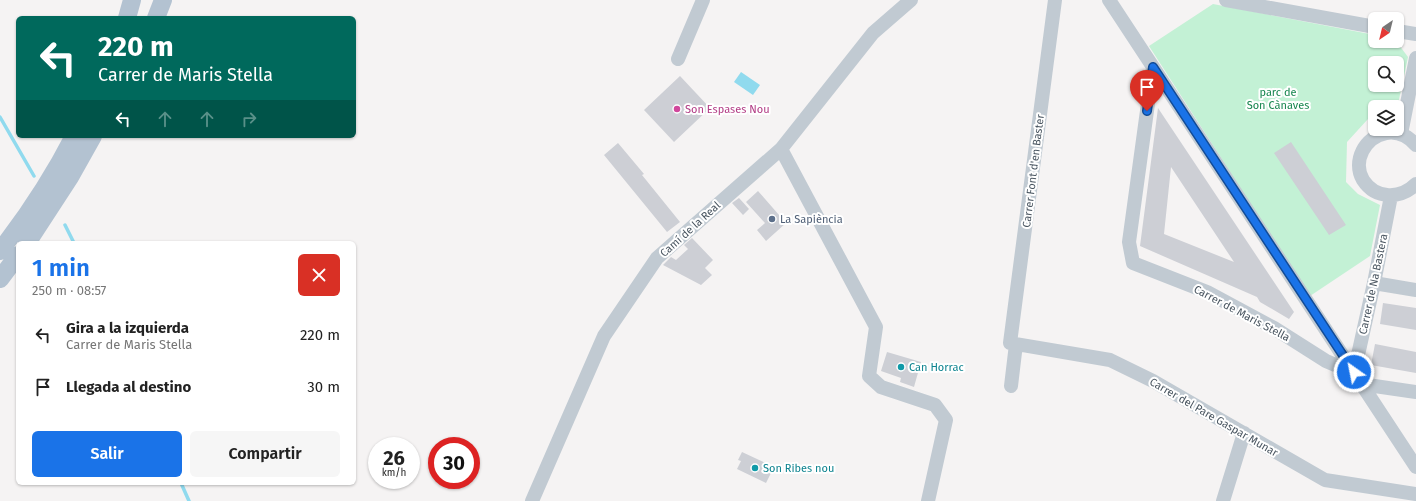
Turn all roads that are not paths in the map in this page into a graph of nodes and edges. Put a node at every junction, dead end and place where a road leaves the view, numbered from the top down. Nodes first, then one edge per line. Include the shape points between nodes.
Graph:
1 (119, 0) edge
2 (132, 0) edge
3 (150, 0) edge
4 (163, 0) edge
5 (704, 0) edge
6 (911, 0) edge
7 (1055, 0) edge
8 (1109, 0) edge
9 (1226, 0) edge
10 (115, 16) edge
11 (128, 16) edge
12 (145, 16) edge
13 (157, 16) edge
14 (1368, 26) edge
15 (1404, 31) edge
16 (1416, 34) edge
17 (1416, 58) edge
18 (678, 59) dead end
19 (1153, 67) junction
20 (1404, 119) edge
21 (1377, 136) edge
22 (1404, 136) edge
23 (72, 138) edge
24 (92, 138) edge
25 (1416, 145) edge
26 (780, 148) junction
27 (1416, 184) edge
28 (1391, 196) junction
29 (28, 241) edge
30 (0, 251) edge
31 (16, 258) edge
32 (0, 279) edge
33 (1374, 283) junction
34 (1416, 290) edge
35 (1013, 343) junction
36 (1358, 378) junction
37 (1011, 386) dead end
38 (1416, 392) edge
39 (1244, 433) junction
40 (1416, 467) edge
41 (1416, 494) edge
42 (532, 501) edge
43 (928, 501) edge
44 (1222, 501) edge

1 - 10 main road
2 - 11 main road
3 - 12 main road
4 - 13 main road
5 - 18 street
6 - 26 street, Camí de la Real via 873,33
7 - 35 street, Carrer Font d'en Baster
8 - 19 street
9 - 14 street
15 - 16 street
17 - 20 street
19 - 36 street
19 - 36 street, Carrer de Maris Stella via 1129,242 1133,262 1207,292
21 - 28 street via 1363,148 1360,170 1363,180 1370,188 1380,194
22 - 25 street
23 - 30 main road via 65,155 31,210
24 - 29 main road
26 - 42 street, Camí de la Real via 657,258 604,336
26 - 43 street via 876,327 869,376 880,387 935,405 946,420
27 - 28 street via 1409,191
28 - 33 street, Carrer de Na Bastera
31 - 32 main road
33 - 34 street
33 - 36 street, Carrer de Na Bastera
35 - 37 street, Carrer Font d'en Baster
35 - 39 street, Carrer del Pare Gaspar Munar via 1110,360
36 - 38 street
36 - 40 street
39 - 41 street, Carrer del Pare Gaspar Munar via 1325,480
39 - 44 street

